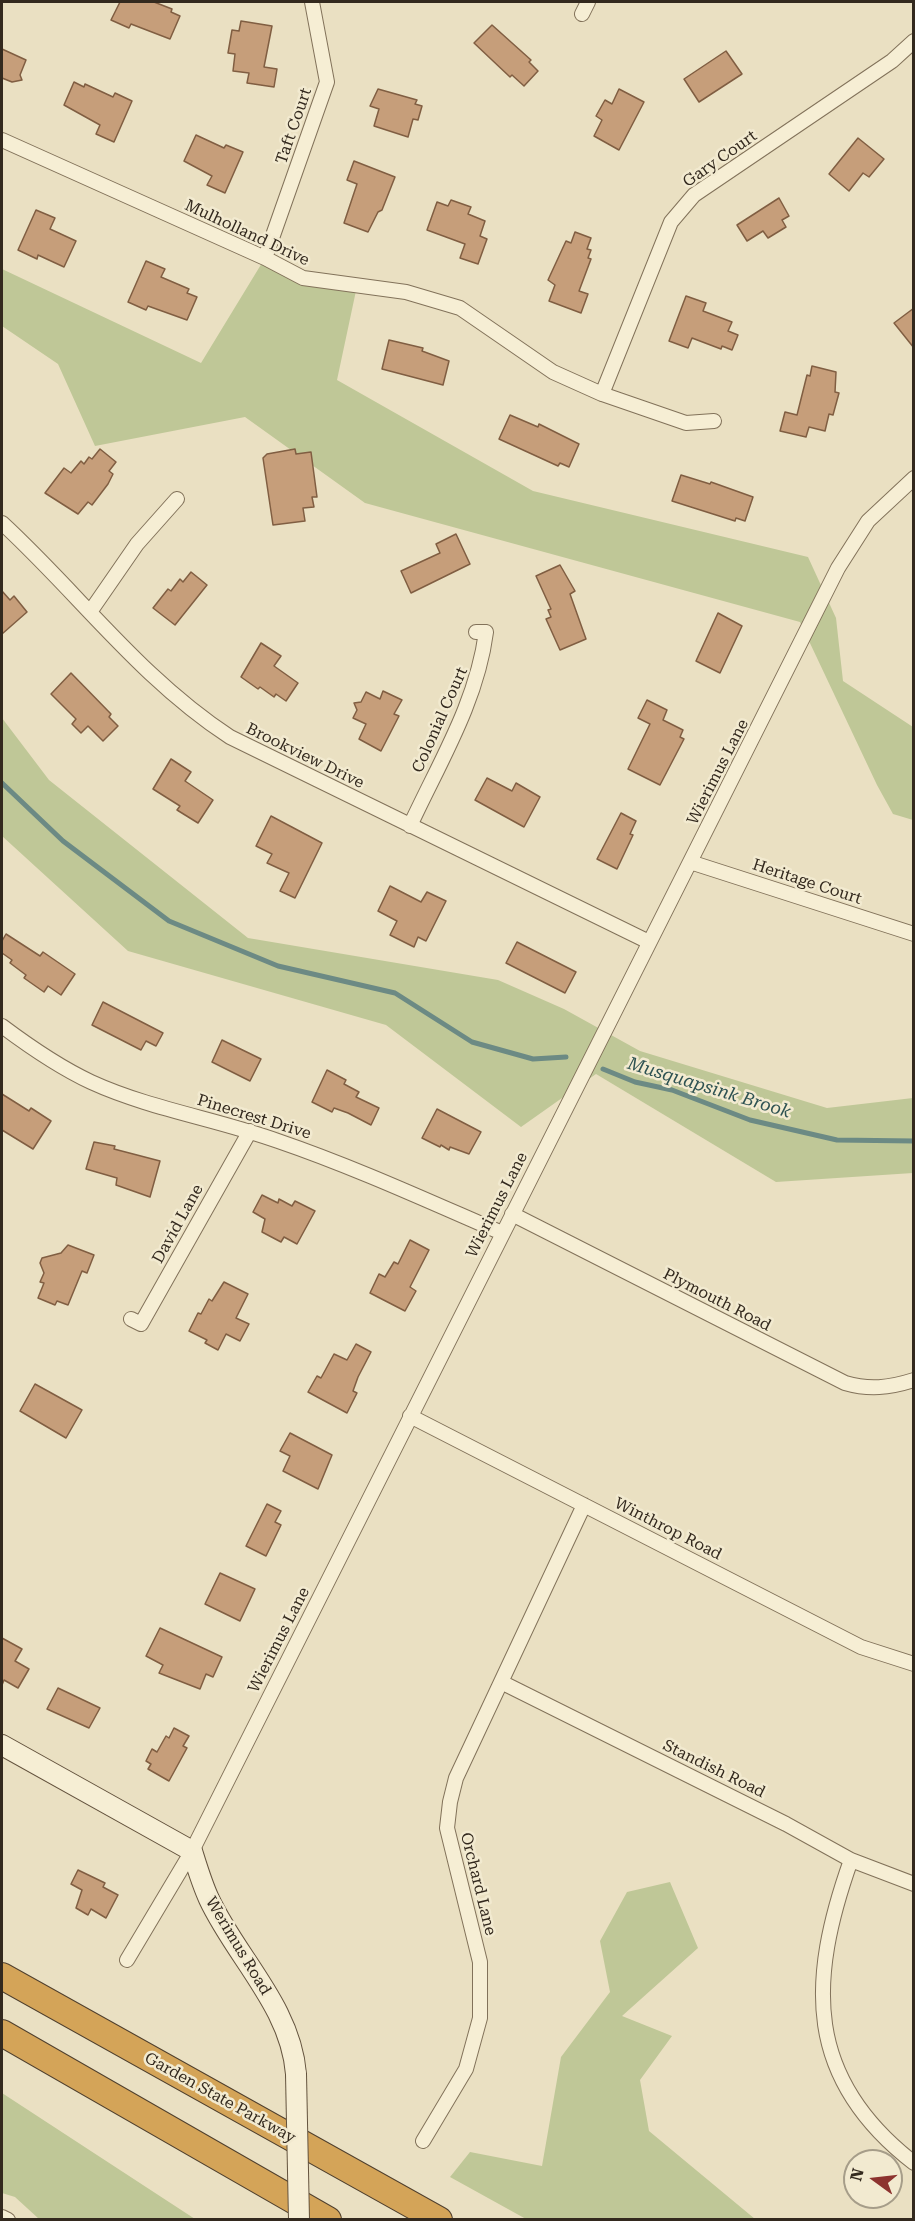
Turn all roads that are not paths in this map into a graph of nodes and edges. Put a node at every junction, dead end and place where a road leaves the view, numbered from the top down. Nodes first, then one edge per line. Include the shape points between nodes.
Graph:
1 (312, 2) edge
2 (914, 41) edge
3 (2, 140) edge
4 (265, 258) junction
5 (602, 394) junction
6 (714, 421) dead end
7 (914, 478) edge
8 (177, 499) dead end
9 (2, 523) edge
10 (90, 612) junction
11 (476, 632) dead end
12 (410, 826) junction
13 (690, 862) junction
14 (914, 934) edge
15 (649, 942) junction
16 (2, 1026) edge
17 (250, 1131) junction
18 (512, 1214) junction
19 (502, 1233) junction
20 (131, 1319) dead end
21 (914, 1380) edge
22 (410, 1416) junction
23 (584, 1505) junction
24 (914, 1664) edge
25 (501, 1682) junction
26 (2, 1745) edge
27 (192, 1851) junction
28 (850, 1860) junction
29 (914, 1884) edge
30 (128, 1960) dead end
31 (2, 1976) edge
32 (2, 2033) edge
33 (423, 2141) dead end
34 (914, 2163) edge
35 (2, 2217) edge
36 (9, 2220) edge
37 (299, 2220) edge
38 (328, 2220) edge
39 (439, 2220) edge

1 - 4 street, Taft Court via 327,82
2 - 5 street, Gary Court via 892,62 694,195 679,211 671,222
3 - 4 street, Mulholland Drive
4 - 5 street, Mulholland Drive via 303,278 406,292 460,308 553,372
5 - 6 street, Mulholland Drive via 686,423
7 - 13 street, Wierimus Lane via 883,505 852,543
8 - 10 street via 137,544
9 - 10 street, Brookview Drive
10 - 12 street, Brookview Drive via 191,712 255,751
11 - 12 street, Colonial Court via 486,632 473,693
12 - 15 street, Brookview Drive
13 - 14 street, Heritage Court
13 - 15 street, Wierimus Lane
15 - 18 street, Wierimus Lane
16 - 17 street, Pinecrest Drive via 57,1065 92,1082
17 - 19 street, Pinecrest Drive via 316,1154
17 - 20 street, David Lane via 141,1324
18 - 19 street, Wierimus Lane
18 - 21 street, Plymouth Road via 845,1383 882,1388
19 - 22 street, Wierimus Lane
22 - 23 street, Winthrop Road
22 - 27 street, Wierimus Lane
23 - 24 street, Winthrop Road via 861,1647
23 - 25 street, Orchard Lane
25 - 28 street, Standish Road
25 - 33 street, Orchard Lane via 456,1778 447,1828 480,1962 480,2018 466,2069
26 - 27 main road
27 - 30 street, Wierimus Lane
27 - 37 main road, Werimus Road, bridge via 209,1899 289,2037 296,2074
28 - 29 street, Standish Road
28 - 34 street via 825,1946 822,1983 829,2046 838,2073 862,2115
31 - 39 highway, Garden State Parkway
32 - 38 highway
35 - 36 street

